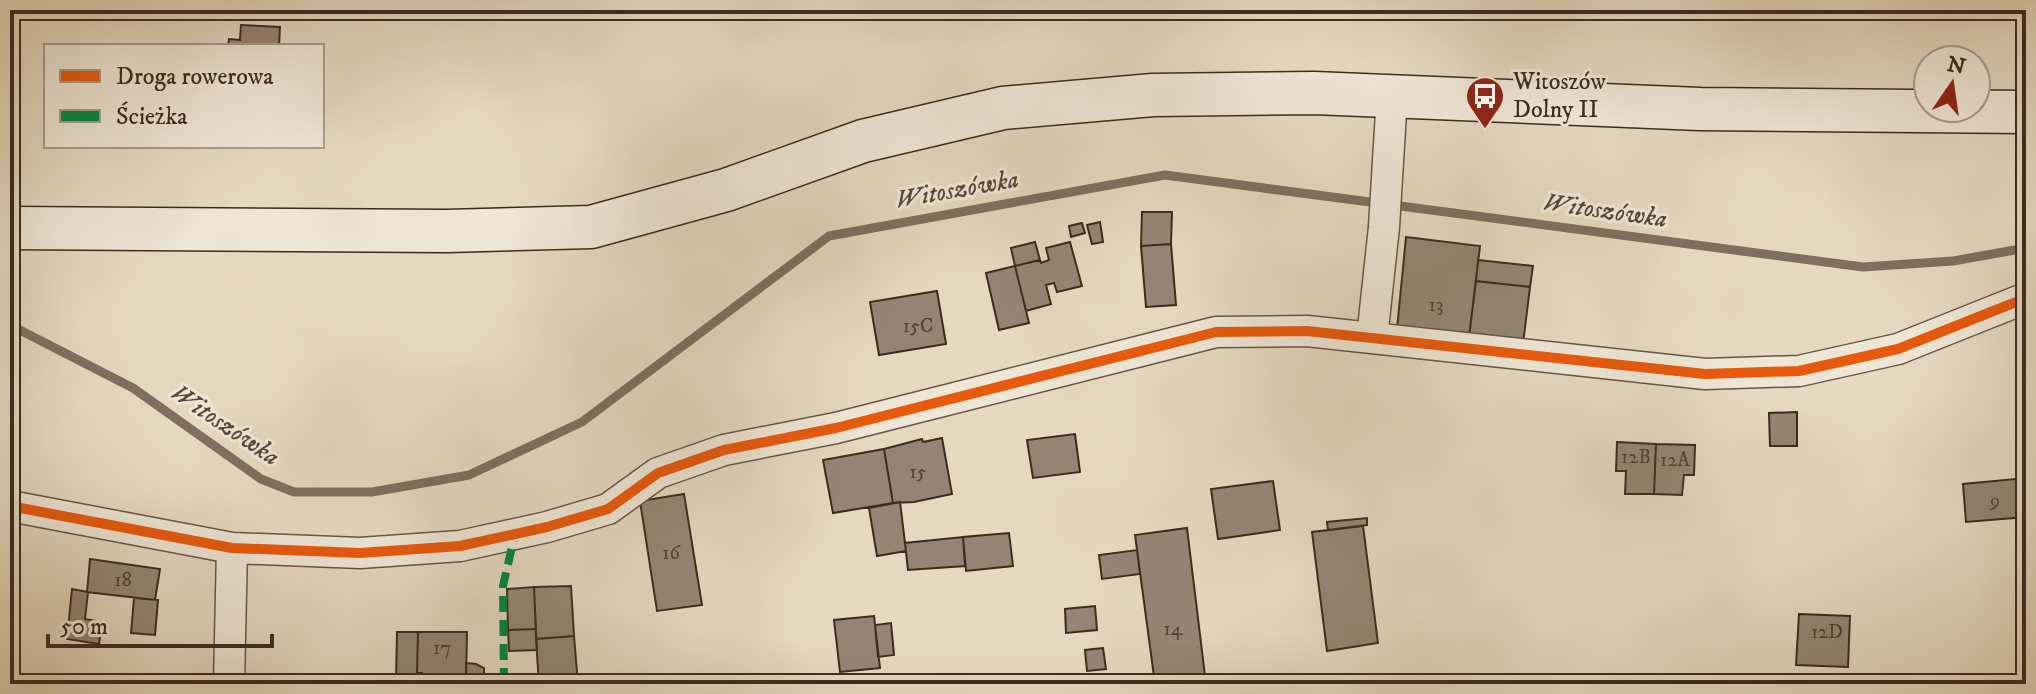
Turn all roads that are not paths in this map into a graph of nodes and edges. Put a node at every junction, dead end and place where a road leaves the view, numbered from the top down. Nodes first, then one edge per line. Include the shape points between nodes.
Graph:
1 (1392, 96) junction
2 (2026, 112) edge
3 (10, 228) edge
4 (2026, 298) edge
5 (1372, 338) junction
6 (10, 506) edge
7 (232, 548) junction
8 (229, 684) edge

1 - 2 street via 1700,109
1 - 3 street via 1153,95 1003,108 863,141 726,190 591,227
1 - 5 street
4 - 5 street via 1898,349 1799,371 1705,374
5 - 7 street via 1307,331 1216,332 836,428 724,450 658,473 608,509 460,546 360,553
6 - 7 street
7 - 8 street

